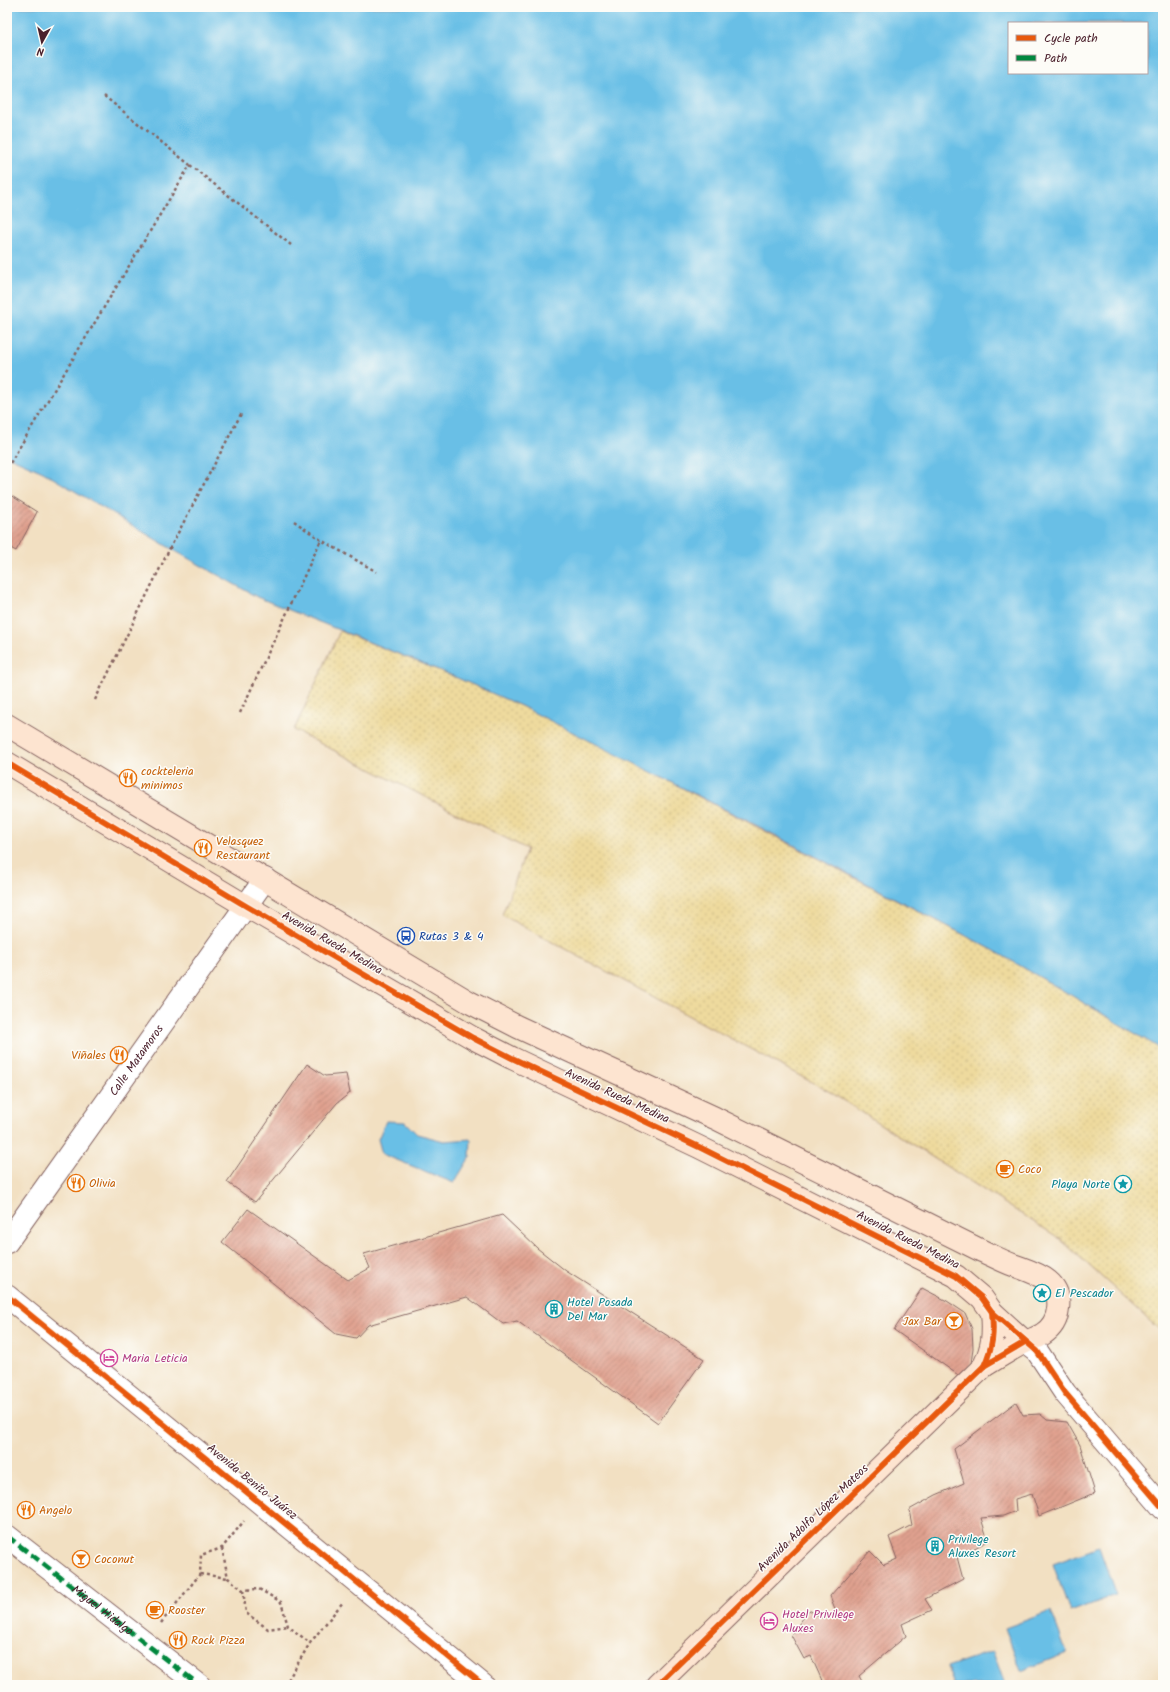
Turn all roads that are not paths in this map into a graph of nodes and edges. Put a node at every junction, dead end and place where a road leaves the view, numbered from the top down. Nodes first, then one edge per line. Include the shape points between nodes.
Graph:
1 (7, 725) edge
2 (7, 762) edge
3 (265, 879) junction
4 (246, 906) junction
5 (715, 1118) junction
6 (699, 1147) junction
7 (7, 1242) edge
8 (7, 1296) edge
9 (992, 1312) junction
10 (1025, 1342) junction
11 (984, 1366) junction
12 (1163, 1508) edge
13 (7, 1536) edge
14 (199, 1685) edge
15 (483, 1685) edge
16 (657, 1685) edge

1 - 3 street, Avenida Rueda Medina
2 - 4 street, Avenida Rueda Medina
3 - 4 street, Calle Matamoros
3 - 5 street, Avenida Rueda Medina via 469,1002
4 - 6 street, Avenida Rueda Medina via 473,1038
4 - 7 street, Calle Matamoros
5 - 6 street
5 - 10 street, Avenida Rueda Medina via 980,1250 1042,1275 1056,1293 1059,1304 1057,1316 1052,1326 1043,1334
6 - 9 street, Avenida Rueda Medina via 956,1276 982,1298
8 - 15 street, Avenida Benito Juárez
9 - 10 street, Avenida Rueda Medina
9 - 11 street, Avenida Adolfo López Mateos via 994,1333
10 - 11 street, Avenida Adolfo López Mateos
10 - 12 street, Avenida Rueda Medina via 1037,1351 1065,1393
11 - 16 street, Avenida Adolfo López Mateos
13 - 14 street, Miguel Hidalgo

